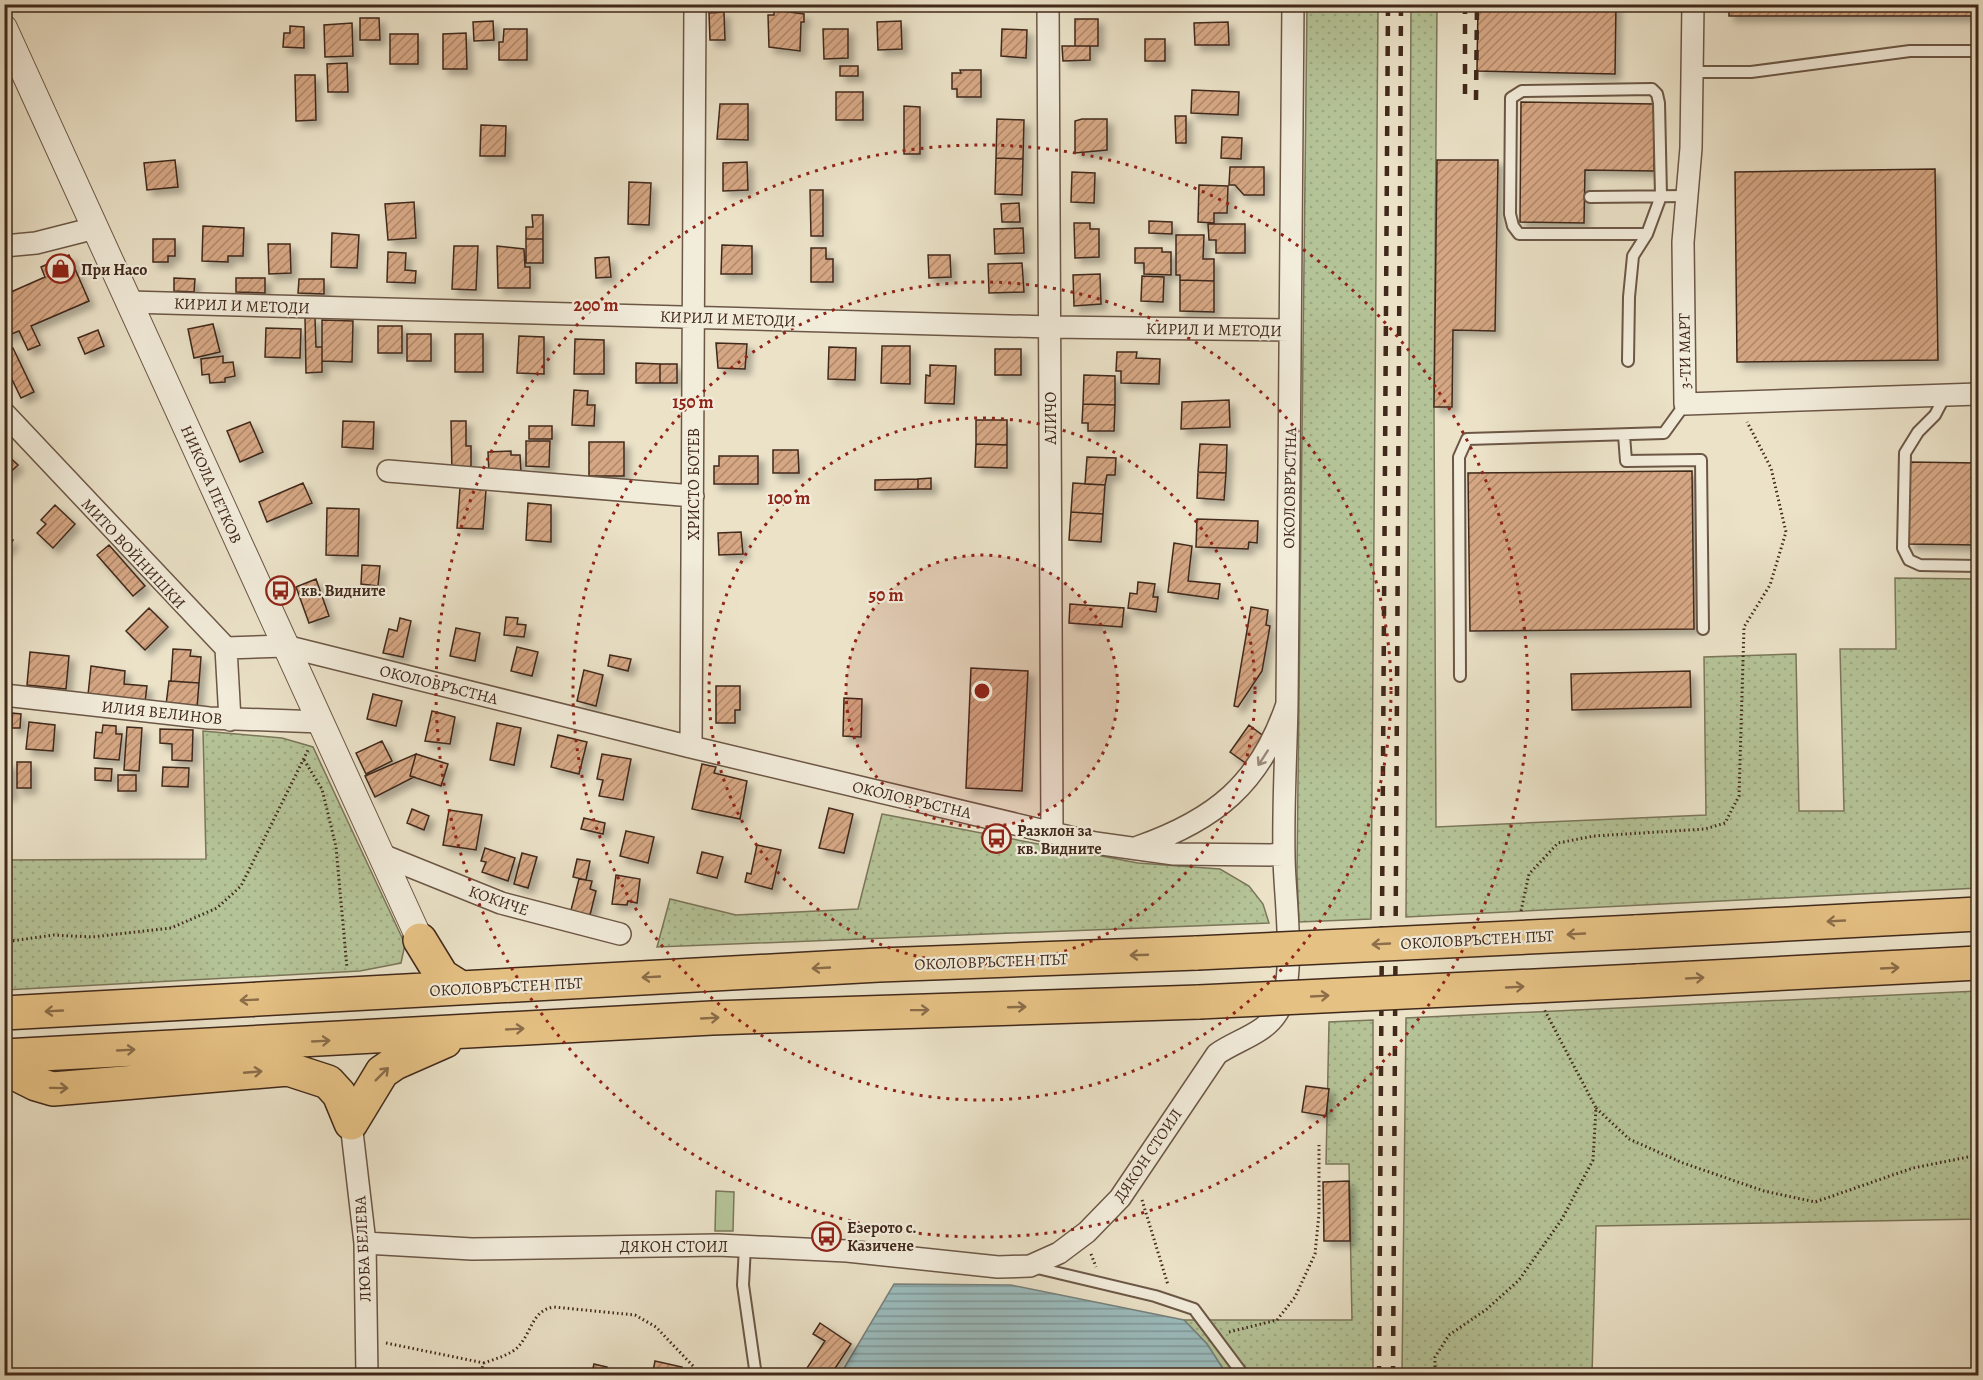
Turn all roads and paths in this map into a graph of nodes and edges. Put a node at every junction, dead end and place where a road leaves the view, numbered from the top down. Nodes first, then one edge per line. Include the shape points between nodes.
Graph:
1 (695, 4) edge
2 (1048, 4) edge
3 (1293, 4) edge
4 (1693, 4) edge
5 (4, 28) edge
6 (1978, 51) edge
7 (1692, 72) junction
8 (1661, 196) junction
9 (1686, 196) junction
10 (1590, 197) dead end
11 (95, 228) junction
12 (1647, 234) junction
13 (4, 246) edge
14 (129, 302) junction
15 (694, 316) junction
16 (1050, 327) junction
17 (1290, 330) junction
18 (1628, 361) dead end
19 (1978, 394) edge
20 (1945, 396) junction
21 (1737, 403) junction
22 (1685, 404) junction
23 (4, 413) edge
24 (1624, 435) junction
25 (388, 471) dead end
26 (693, 496) junction
27 (1978, 566) edge
28 (1703, 628) dead end
29 (285, 645) junction
30 (226, 648) junction
31 (1460, 676) dead end
32 (4, 695) edge
33 (1287, 704) junction
34 (230, 720) junction
35 (321, 722) junction
36 (691, 747) junction
37 (304, 760) junction
38 (1052, 831) junction
39 (1132, 850) junction
40 (382, 855) junction
41 (1284, 855) junction
42 (1978, 914) edge
43 (1521, 915) dead end
44 (620, 934) dead end
45 (420, 940) junction
46 (4, 942) edge
47 (1978, 963) edge
48 (348, 973) dead end
49 (461, 988) junction
50 (391, 993) junction
51 (1540, 1001) dead end
52 (4, 1013) edge
53 (466, 1032) junction
54 (4, 1056) edge
55 (4, 1068) edge
56 (1596, 1108) junction
57 (351, 1123) junction
58 (1319, 1145) dead end
59 (1978, 1155) edge
60 (1137, 1174) junction
61 (1087, 1232) junction
62 (365, 1243) junction
63 (745, 1246) junction
64 (1030, 1266) junction
65 (1104, 1285) junction
66 (1172, 1301) junction
67 (1216, 1335) junction
68 (366, 1341) junction
69 (484, 1363) junction
70 (693, 1366) dead end
71 (367, 1376) edge
72 (479, 1376) edge
73 (756, 1376) edge
74 (1244, 1376) edge
75 (1436, 1376) edge

1 - 15 street, ХРИСТО БОТЕВ
2 - 16 street, АЛИЧО
3 - 17 street, ОКОЛОВРЪСТНА
4 - 7 street, 3-ТИ МАРТ
5 - 11 street, НИКОЛА ПЕТКОВ
6 - 7 lane via 1910,51 1751,72
7 - 9 street, 3-ТИ МАРТ
8 - 9 lane
8 - 10 lane
8 - 12 lane
8 - 12 lane via 1659,103 1652,89 1522,91 1511,98 1510,214 1519,234
9 - 22 street, 3-ТИ МАРТ
11 - 13 street via 36,243
11 - 14 street, НИКОЛА ПЕТКОВ
12 - 18 lane via 1633,256
14 - 15 street, КИРИЛ И МЕТОДИ
14 - 29 street, НИКОЛА ПЕТКОВ
15 - 16 street, КИРИЛ И МЕТОДИ
15 - 26 street, ХРИСТО БОТЕВ
16 - 17 street, КИРИЛ И МЕТОДИ
16 - 38 street, АЛИЧО
17 - 33 street, ОКОЛОВРЪСТНА
19 - 20 street, 3-ТИ МАРТ
20 - 21 street, 3-ТИ МАРТ
20 - 27 lane via 1905,453 1903,548 1909,560 1920,565
21 - 22 street, 3-ТИ МАРТ
21 - 43 path via 1771,468 1786,532 1770,585 1744,627 1738,796 1725,823 1705,829 1594,836 1558,843 1529,873
22 - 24 lane via 1664,433
23 - 30 street, МИТО ВОЙНИШКИ
24 - 28 lane via 1626,461 1701,460
24 - 31 lane via 1467,439 1459,457
25 - 26 street
26 - 36 street, ХРИСТО БОТЕВ
29 - 30 street
29 - 35 street, НИКОЛА ПЕТКОВ
29 - 36 street, ОКОЛОВРЪСТНА
30 - 34 street
32 - 34 street, ИЛИЯ ВЕЛИНОВ
33 -> 39 street, ОКОЛОВРЪСТНА via 1276,736 1244,785 1222,805 1170,836
33 - 41 street, ДЯКОН СТОИЛ
34 - 35 street, ИЛИЯ ВЕЛИНОВ
35 - 37 path
35 - 40 street, НИКОЛА ПЕТКОВ
36 - 38 street, ОКОЛОВРЪСТНА
37 - 46 path via 241,886 217,908 171,928
37 - 48 path via 322,789 336,847
38 - 39 street, ОКОЛОВРЪСТНА
39 - 41 street
40 - 44 street, КОКИЧЕ via 501,903
40 - 45 street, НИКОЛА ПЕТКОВ
41 - 60 street, ДЯКОН СТОИЛ via 1288,969 1279,1011 1259,1032 1217,1054
42 -> 49 highway, ОКОЛОВРЪСТЕН ПЪТ, bridge via 1197,953 891,964
45 - 49 highway via 442,976
45 - 50 highway via 410,972
53 -> 47 highway, bridge via 858,1011 1199,1002
49 - 50 highway, ОКОЛОВРЪСТЕН ПЪТ
50 -> 52 highway, ОКОЛОВРЪСТЕН ПЪТ
51 - 56 path
54 -> 53 highway
57 -> 53 highway via 382,1072
55 -> 57 highway via 53,1089 288,1069 328,1082 339,1094
56 - 59 path via 1629,1139 1683,1163 1764,1191 1815,1202 1913,1168
56 - 75 path via 1593,1160 1562,1219 1519,1280 1487,1309 1449,1335 1434,1357
57 - 62 street, ЛЮБА БЕЛЕВА
58 - 67 path via 1315,1254 1295,1297 1277,1320
60 - 61 street, ДЯКОН СТОИЛ
60 - 66 path via 1144,1214
61 - 64 street, ДЯКОН СТОИЛ via 1059,1253
61 - 65 path via 1092,1259
62 - 63 street, ДЯКОН СТОИЛ via 472,1249
62 - 68 street, ЛЮБА БЕЛЕВА
63 - 64 street, ДЯКОН СТОИЛ via 847,1251 998,1267
63 - 73 lane via 743,1286
64 - 65 lane
65 - 66 lane
66 - 67 lane via 1194,1309
67 - 74 lane
68 - 69 path via 404,1345
68 - 71 street, ЛЮБА БЕЛЕВА
69 - 70 path via 517,1349 545,1308 579,1308 635,1316 656,1327
69 - 72 path

